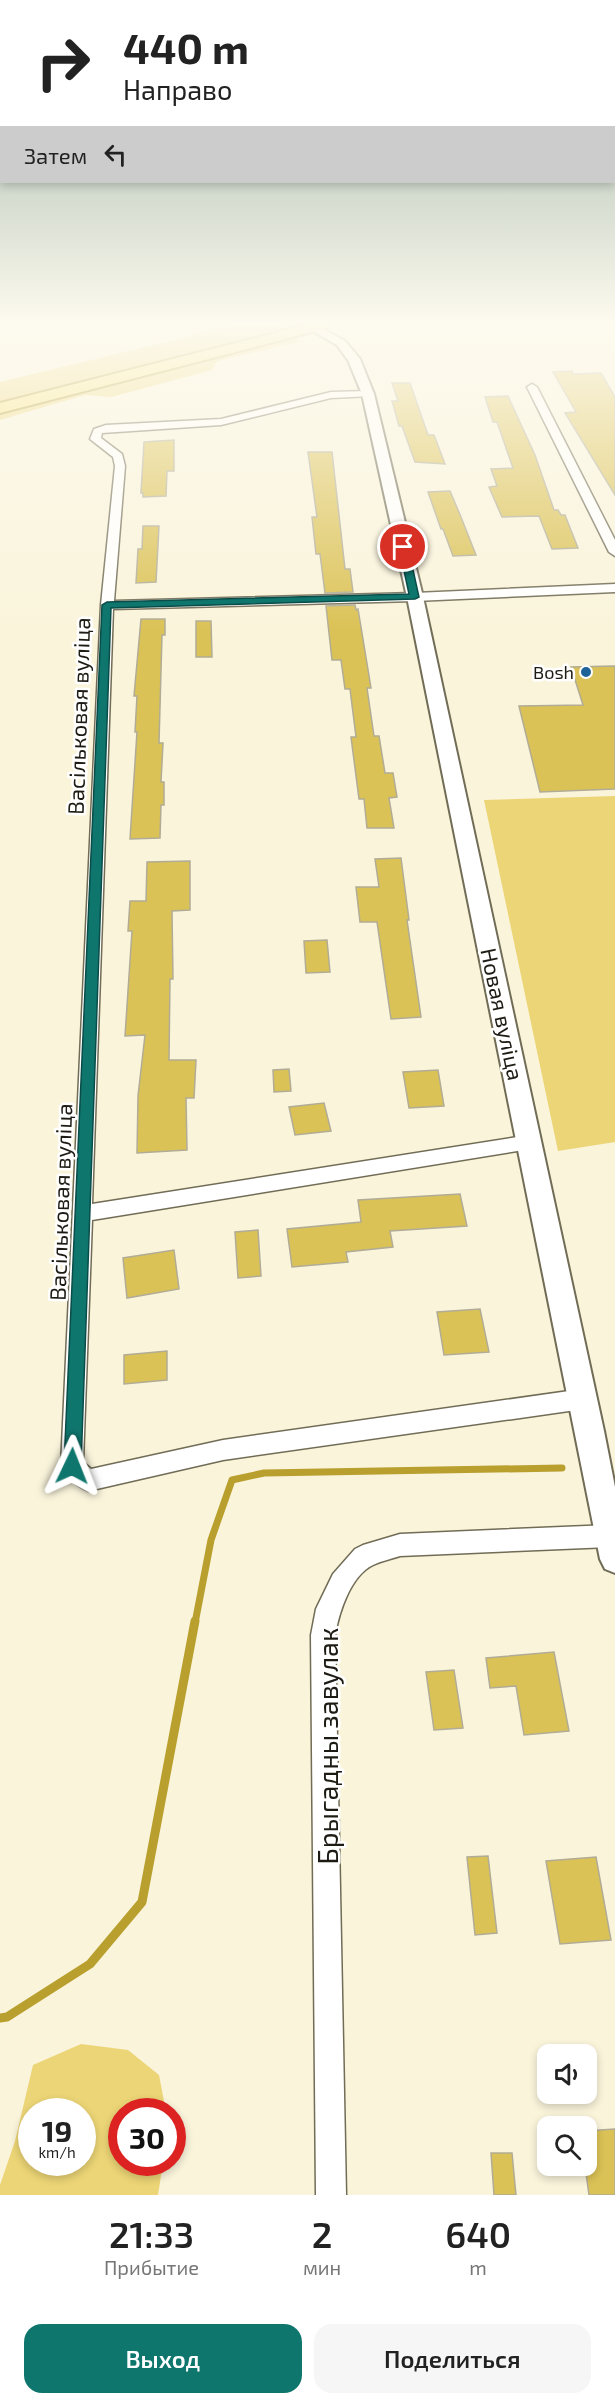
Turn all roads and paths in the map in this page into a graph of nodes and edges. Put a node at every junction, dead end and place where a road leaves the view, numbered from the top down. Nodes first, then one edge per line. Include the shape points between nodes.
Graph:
1 (147, 427) edge
2 (376, 427) edge
3 (552, 427) edge
4 (615, 552) edge
5 (615, 588) edge
6 (415, 597) junction
7 (107, 605) junction
8 (530, 1142) junction
9 (84, 1213) junction
10 (583, 1399) junction
11 (613, 1547) edge
12 (331, 2195) edge

1 - 7 street, Васільковая вуліца via 98,431 95,439 118,456 120,465
2 - 6 street, Новая вуліца
3 - 4 street
5 - 6 street
6 - 7 street
6 - 8 street, Новая вуліца
7 - 9 street, Васільковая вуліца
8 - 9 street
8 - 10 street, Новая вуліца
9 - 10 street, Васільковая вуліца via 72,1466 88,1480 223,1450
10 - 11 street, Новая вуліца
11 - 12 street, Брыгадны завулак via 400,1545 363,1557 341,1581 328,1609 323,1635

